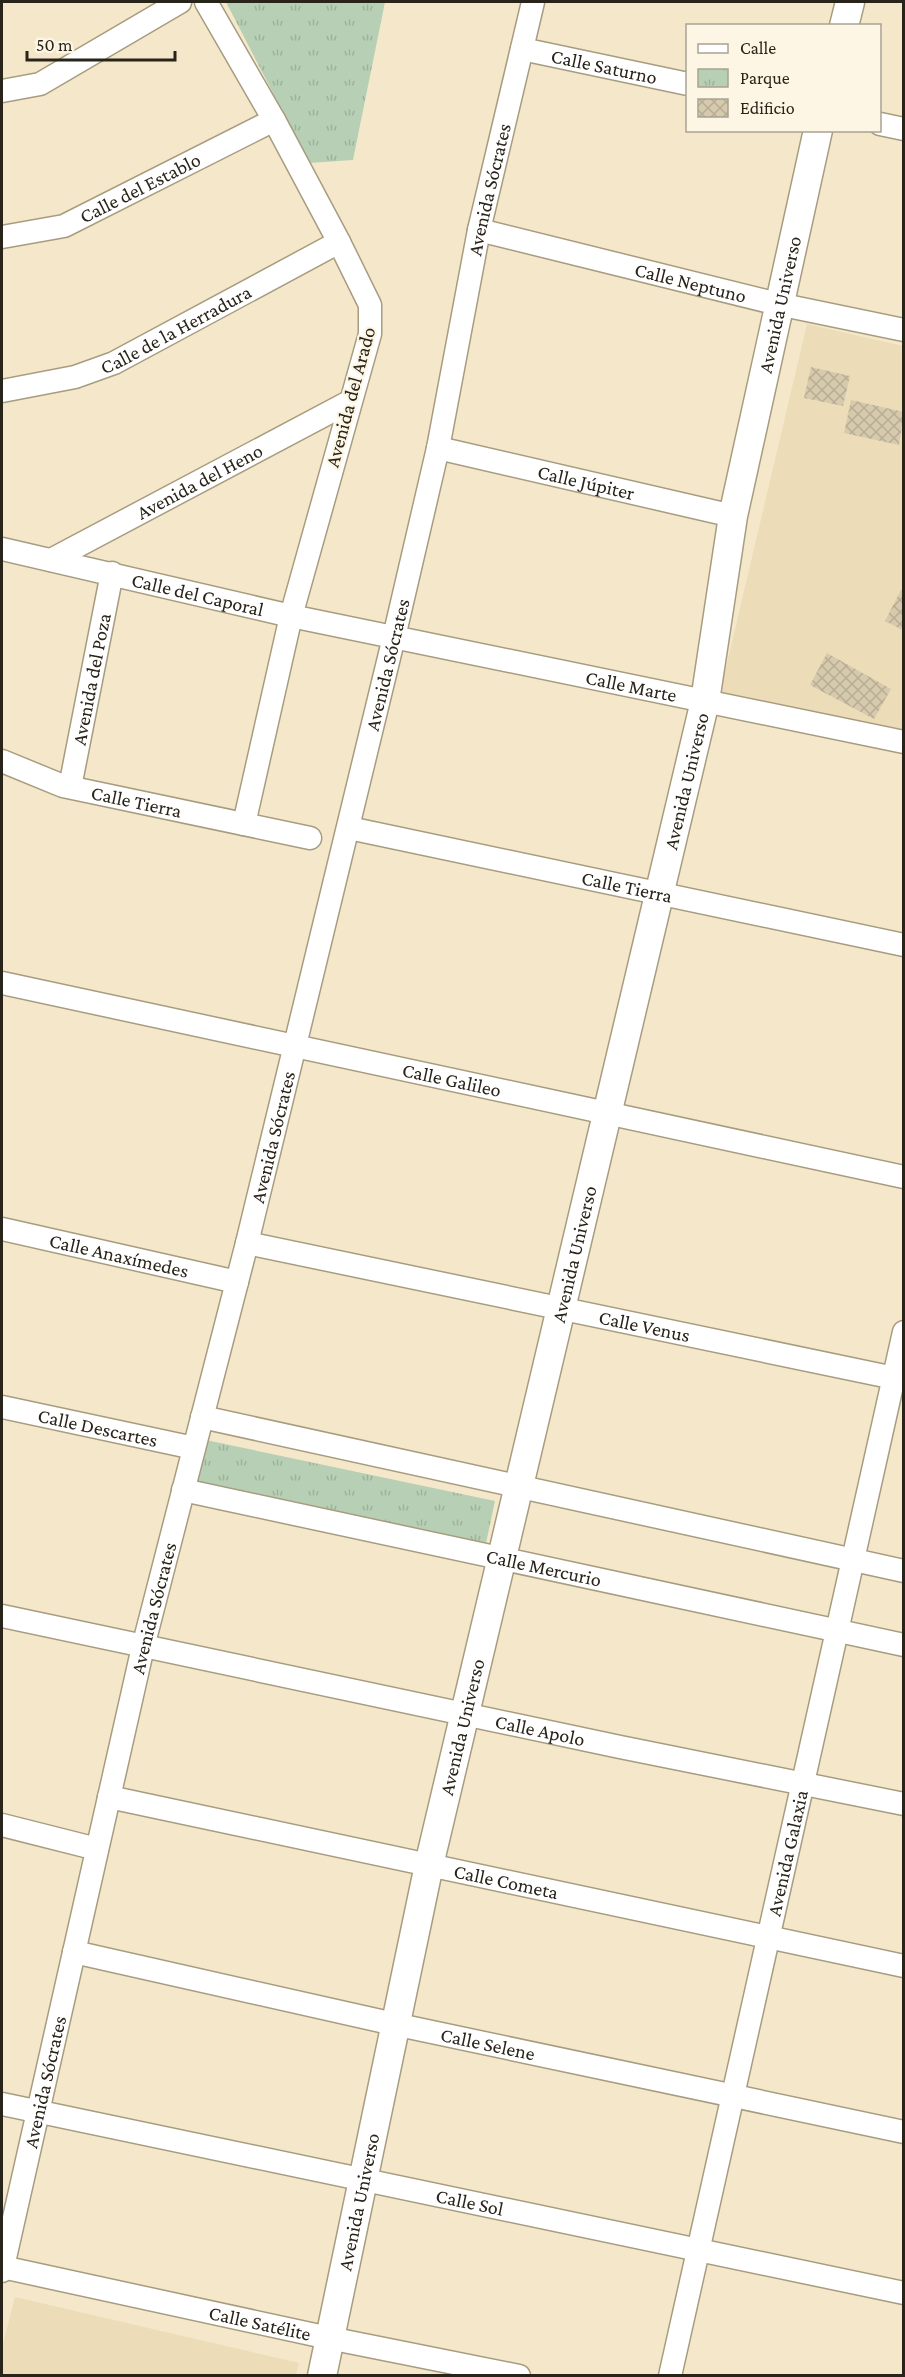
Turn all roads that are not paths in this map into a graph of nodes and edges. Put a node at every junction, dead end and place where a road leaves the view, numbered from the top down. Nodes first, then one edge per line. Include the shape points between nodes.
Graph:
1 (180, 2) edge
2 (206, 2) edge
3 (533, 2) edge
4 (850, 2) edge
5 (844, 24) edge
6 (522, 49) junction
7 (686, 84) edge
8 (2, 91) edge
9 (274, 120) junction
10 (881, 124) edge
11 (903, 129) edge
12 (818, 132) edge
13 (479, 230) junction
14 (2, 237) edge
15 (339, 242) junction
16 (778, 304) junction
17 (903, 330) edge
18 (2, 391) edge
19 (349, 402) junction
20 (438, 448) junction
21 (733, 516) junction
22 (2, 549) edge
23 (51, 560) junction
24 (112, 573) junction
25 (291, 616) junction
26 (394, 637) junction
27 (705, 701) junction
28 (903, 742) edge
29 (2, 761) edge
30 (70, 787) junction
31 (244, 824) junction
32 (349, 828) junction
33 (310, 838) dead end
34 (659, 893) junction
35 (903, 945) edge
36 (2, 983) edge
37 (294, 1047) junction
38 (607, 1114) junction
39 (903, 1178) edge
40 (2, 1230) edge
41 (247, 1243) junction
42 (237, 1282) junction
43 (561, 1309) junction
44 (903, 1332) edge
45 (898, 1379) edge
46 (2, 1407) edge
47 (202, 1417) junction
48 (194, 1448) junction
49 (518, 1486) junction
50 (183, 1490) junction
51 (501, 1558) junction
52 (853, 1560) junction
53 (903, 1571) edge
54 (2, 1616) edge
55 (837, 1630) junction
56 (903, 1645) edge
57 (143, 1647) junction
58 (465, 1714) junction
59 (802, 1784) junction
60 (109, 1797) junction
61 (903, 1804) edge
62 (2, 1825) edge
63 (97, 1849) junction
64 (429, 1865) junction
65 (768, 1937) junction
66 (74, 1952) junction
67 (903, 1966) edge
68 (394, 2024) junction
69 (733, 2095) junction
70 (2, 2104) edge
71 (37, 2113) junction
72 (903, 2132) edge
73 (364, 2181) junction
74 (698, 2252) junction
75 (2, 2268) edge
76 (903, 2293) edge
77 (329, 2338) junction
78 (322, 2376) edge
79 (519, 2376) edge
80 (670, 2376) edge

1 - 8 street via 40,84
2 - 9 street, Avenida del Arado
3 - 6 street, Avenida Sócrates
4 - 5 street
6 - 7 street, Calle Saturno
6 - 13 street, Avenida Sócrates
9 - 14 street, Calle del Establo via 64,226
9 - 15 street, Avenida del Arado
10 - 11 street
12 - 16 street, Avenida Universo
13 - 16 street, Calle Neptuno
13 - 20 street, Avenida Sócrates
15 - 18 street, Calle de la Herradura via 114,363 75,377
15 - 19 street, Avenida del Arado via 370,305 371,319
16 - 17 street, Calle Neptuno
16 - 21 street, Avenida Universo
19 - 23 street, Avenida del Heno
19 - 25 street, Avenida del Arado
20 - 21 street, Calle Júpiter
20 - 26 street, Avenida Sócrates
21 - 27 street, Avenida Universo
22 - 23 street, Calle del Caporal
23 - 24 street, Calle del Caporal
24 - 25 street, Calle del Caporal
24 - 30 street, Avenida del Poza
25 - 26 street, Calle del Caporal
25 - 31 street, Avenida del Arado
26 - 27 street, Calle Marte
26 - 32 street, Avenida Sócrates
27 - 28 street, Calle Marte
27 - 34 street, Avenida Universo
29 - 30 street, Calle Tierra
30 - 31 street, Calle Tierra
31 - 33 street, Calle Tierra
32 - 34 street, Calle Tierra
32 - 37 street, Avenida Sócrates
34 - 35 street, Calle Tierra
34 - 38 street, Avenida Universo
36 - 37 street, Calle Galileo
37 - 38 street, Calle Galileo
37 - 41 street, Avenida Sócrates
38 - 39 street, Calle Galileo
38 - 43 street, Avenida Universo
40 - 42 street, Calle Anaxímedes
41 - 42 street, Avenida Sócrates
41 - 43 street, Calle Venus
42 - 47 street, Avenida Sócrates
43 - 45 street, Calle Venus
43 - 49 street, Avenida Universo
44 - 45 street, Avenida Galaxia
45 - 52 street, Avenida Galaxia
46 - 48 street, Calle Descartes
47 - 48 street, Avenida Sócrates
47 - 49 street
48 - 50 street, Avenida Sócrates
49 - 51 street, Avenida Universo
49 - 52 street
50 - 51 street, Calle Mercurio
50 - 57 street, Avenida Sócrates
51 - 55 street, Calle Mercurio
51 - 58 street, Avenida Universo
52 - 53 street
52 - 55 street, Avenida Galaxia
54 - 57 street, Calle Apolo
55 - 56 street, Calle Mercurio
55 - 59 street, Avenida Galaxia
57 - 58 street, Calle Apolo
57 - 60 street, Avenida Sócrates
58 - 59 street, Calle Apolo
58 - 64 street, Avenida Universo
59 - 61 street, Calle Apolo
59 - 65 street, Avenida Galaxia
60 - 63 street, Avenida Sócrates
60 - 64 street, Calle Cometa
62 - 63 street
63 - 66 street, Avenida Sócrates
64 - 65 street, Calle Cometa
64 - 68 street, Avenida Universo
65 - 67 street, Calle Cometa
65 - 69 street, Avenida Galaxia
66 - 68 street, Calle Selene
66 - 71 street, Avenida Sócrates
68 - 69 street, Calle Selene
68 - 73 street, Avenida Universo
69 - 72 street, Calle Selene
69 - 74 street, Avenida Galaxia
70 - 71 street, Calle Sol
71 - 73 street, Calle Sol
71 - 75 street, Avenida Sócrates
73 - 74 street, Calle Sol
73 - 77 street, Avenida Universo
74 - 76 street, Calle Sol
74 - 80 street, Avenida Galaxia
75 - 77 street, Calle Satélite
77 - 78 street, Avenida Universo
77 - 79 street, Calle Satélite

